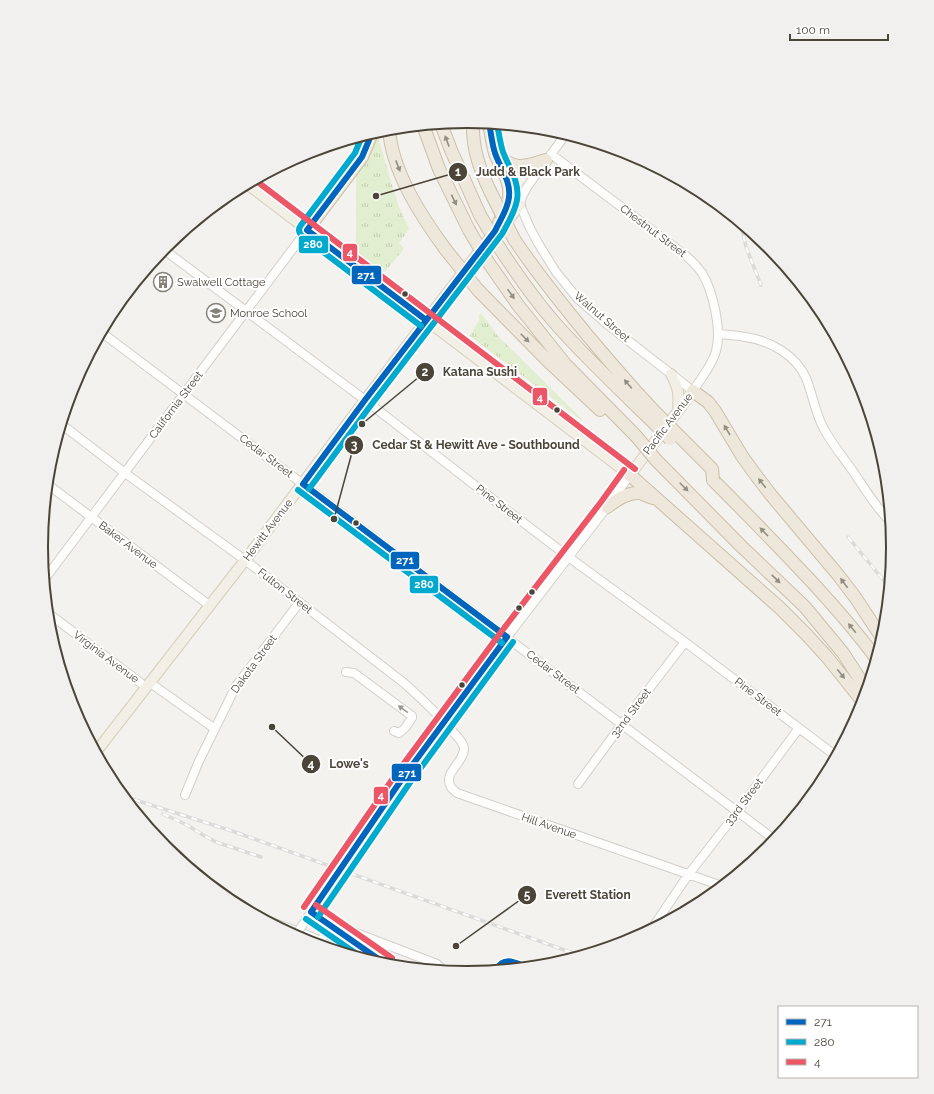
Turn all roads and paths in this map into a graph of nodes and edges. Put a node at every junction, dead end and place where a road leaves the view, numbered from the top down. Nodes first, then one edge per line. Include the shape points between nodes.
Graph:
1 (473, 128) edge
2 (443, 129) edge
3 (490, 129) edge
4 (425, 131) edge
5 (390, 135) edge
6 (562, 139) edge
7 (369, 140) edge
8 (495, 153) junction
9 (549, 157) junction
10 (252, 188) edge
11 (520, 205) junction
12 (307, 230) junction
13 (495, 231) junction
14 (169, 253) edge
15 (246, 311) junction
16 (426, 320) junction
17 (718, 334) junction
18 (105, 335) edge
19 (671, 374) junction
20 (693, 391) junction
21 (184, 394) junction
22 (365, 400) junction
23 (678, 411) junction
24 (653, 416) junction
25 (65, 427) edge
26 (635, 438) junction
27 (125, 473) junction
28 (630, 475) junction
29 (303, 484) junction
30 (53, 488) edge
31 (660, 502) junction
32 (607, 507) junction
33 (884, 514) edge
34 (91, 517) junction
35 (568, 557) junction
36 (244, 560) junction
37 (49, 573) edge
38 (299, 603) junction
39 (209, 605) junction
40 (54, 617) edge
41 (878, 631) edge
42 (507, 637) junction
43 (685, 642) junction
44 (872, 653) edge
45 (346, 672) dead end
46 (148, 684) junction
47 (863, 684) edge
48 (858, 696) edge
49 (445, 722) junction
50 (622, 724) junction
51 (799, 728) junction
52 (215, 729) junction
53 (394, 731) dead end
54 (99, 748) edge
55 (832, 753) edge
56 (578, 784) dead end
57 (185, 795) dead end
58 (737, 812) junction
59 (770, 836) edge
60 (688, 875) junction
61 (715, 884) edge
62 (311, 912) junction
63 (658, 920) edge
64 (299, 930) edge
65 (322, 940) edge
66 (373, 955) edge
67 (438, 965) edge

24 -> 1 highway, bridge via 551,292 514,239 478,165
24 -> 2 highway, bridge via 593,363 554,322 511,266 480,215
3 - 8 highway
4 -> 26 highway, bridge via 439,169 488,262 518,305 566,365
5 -> 26 highway, bridge via 393,152 405,184 425,221 478,290 576,388
6 - 9 street, Hewitt Avenue
7 - 12 highway via 362,157
8 - 9 highway via 506,162 518,166
8 - 13 highway via 509,185 509,197
9 - 11 street, Hewitt Avenue via 524,193
9 - 17 street, Chestnut Street via 693,262 707,285 715,309
10 - 12 main road
11 - 13 main road, Hewitt Avenue
11 - 19 street, Walnut Street via 552,267 578,299
12 - 15 street, California Street
12 - 16 main road
13 - 16 main road, Hewitt Avenue
14 - 15 street, Pine Street
15 - 21 street, California Street
15 - 22 street, Pine Street
16 - 22 main road, Hewitt Avenue
16 - 28 main road
17 - 20 street, Pacific Avenue via 712,362
17 - 33 street via 762,341 793,358 806,378 825,430
18 - 21 street, Cedar Street
19 - 20 street, Walnut Street
19 - 23 main road via 679,393
20 - 23 main road, Pacific Avenue
41 -> 20 highway via 839,576 755,474 715,410
21 - 27 street, California Street
21 - 29 street, Cedar Street
22 - 29 main road, Hewitt Avenue
22 - 35 street, Pine Street
23 - 28 main road, Pacific Avenue
44 -> 24 highway, bridge via 832,604 713,480 712,469
25 - 27 street, Fulton Street
26 -> 47 highway, bridge via 805,607 843,653
27 - 34 street, California Street
27 - 36 street, Fulton Street
28 - 31 highway
28 - 32 street, Pacific Avenue
29 - 36 main road, Hewitt Avenue
29 - 42 street, Cedar Street
30 - 34 street, Baker Avenue
31 - 32 highway via 642,493 622,497
31 -> 48 highway via 780,608 827,657
32 - 35 street, Pacific Avenue
34 - 37 street, California Street
34 - 39 street, Baker Avenue
35 - 42 street, Pacific Avenue
35 - 43 street, Pine Street
36 - 38 street, Fulton Street
36 - 39 main road, Hewitt Avenue
38 - 49 street, Fulton Street via 404,683
38 - 52 street, Dakota Street via 236,686
39 - 46 main road, Hewitt Avenue
40 - 46 street, Virginia Avenue
42 - 49 street, Pacific Avenue
42 - 50 street, Cedar Street
43 - 50 street, 32nd Street
43 - 51 street, Pine Street
53 -> 45 street via 399,733 412,716 354,673
46 - 52 street
46 - 54 main road, Hewitt Avenue
49 - 60 street, Hill Avenue via 461,740 464,749 462,758 449,779 451,787 458,793
49 - 62 street, Pacific Avenue, bridge via 402,779
50 - 56 street, 32nd Street
50 - 58 street, Cedar Street
51 - 55 street, Pine Street
51 - 58 street, 33rd Street
52 - 57 street, Dakota Street
58 - 59 street, Cedar Street
58 - 60 street, 33rd Street
60 - 61 street, Hill Avenue
60 - 63 street, 33rd Street
62 - 64 street, Pacific Avenue, bridge
62 - 66 street, bridge
65 - 67 street via 330,923

